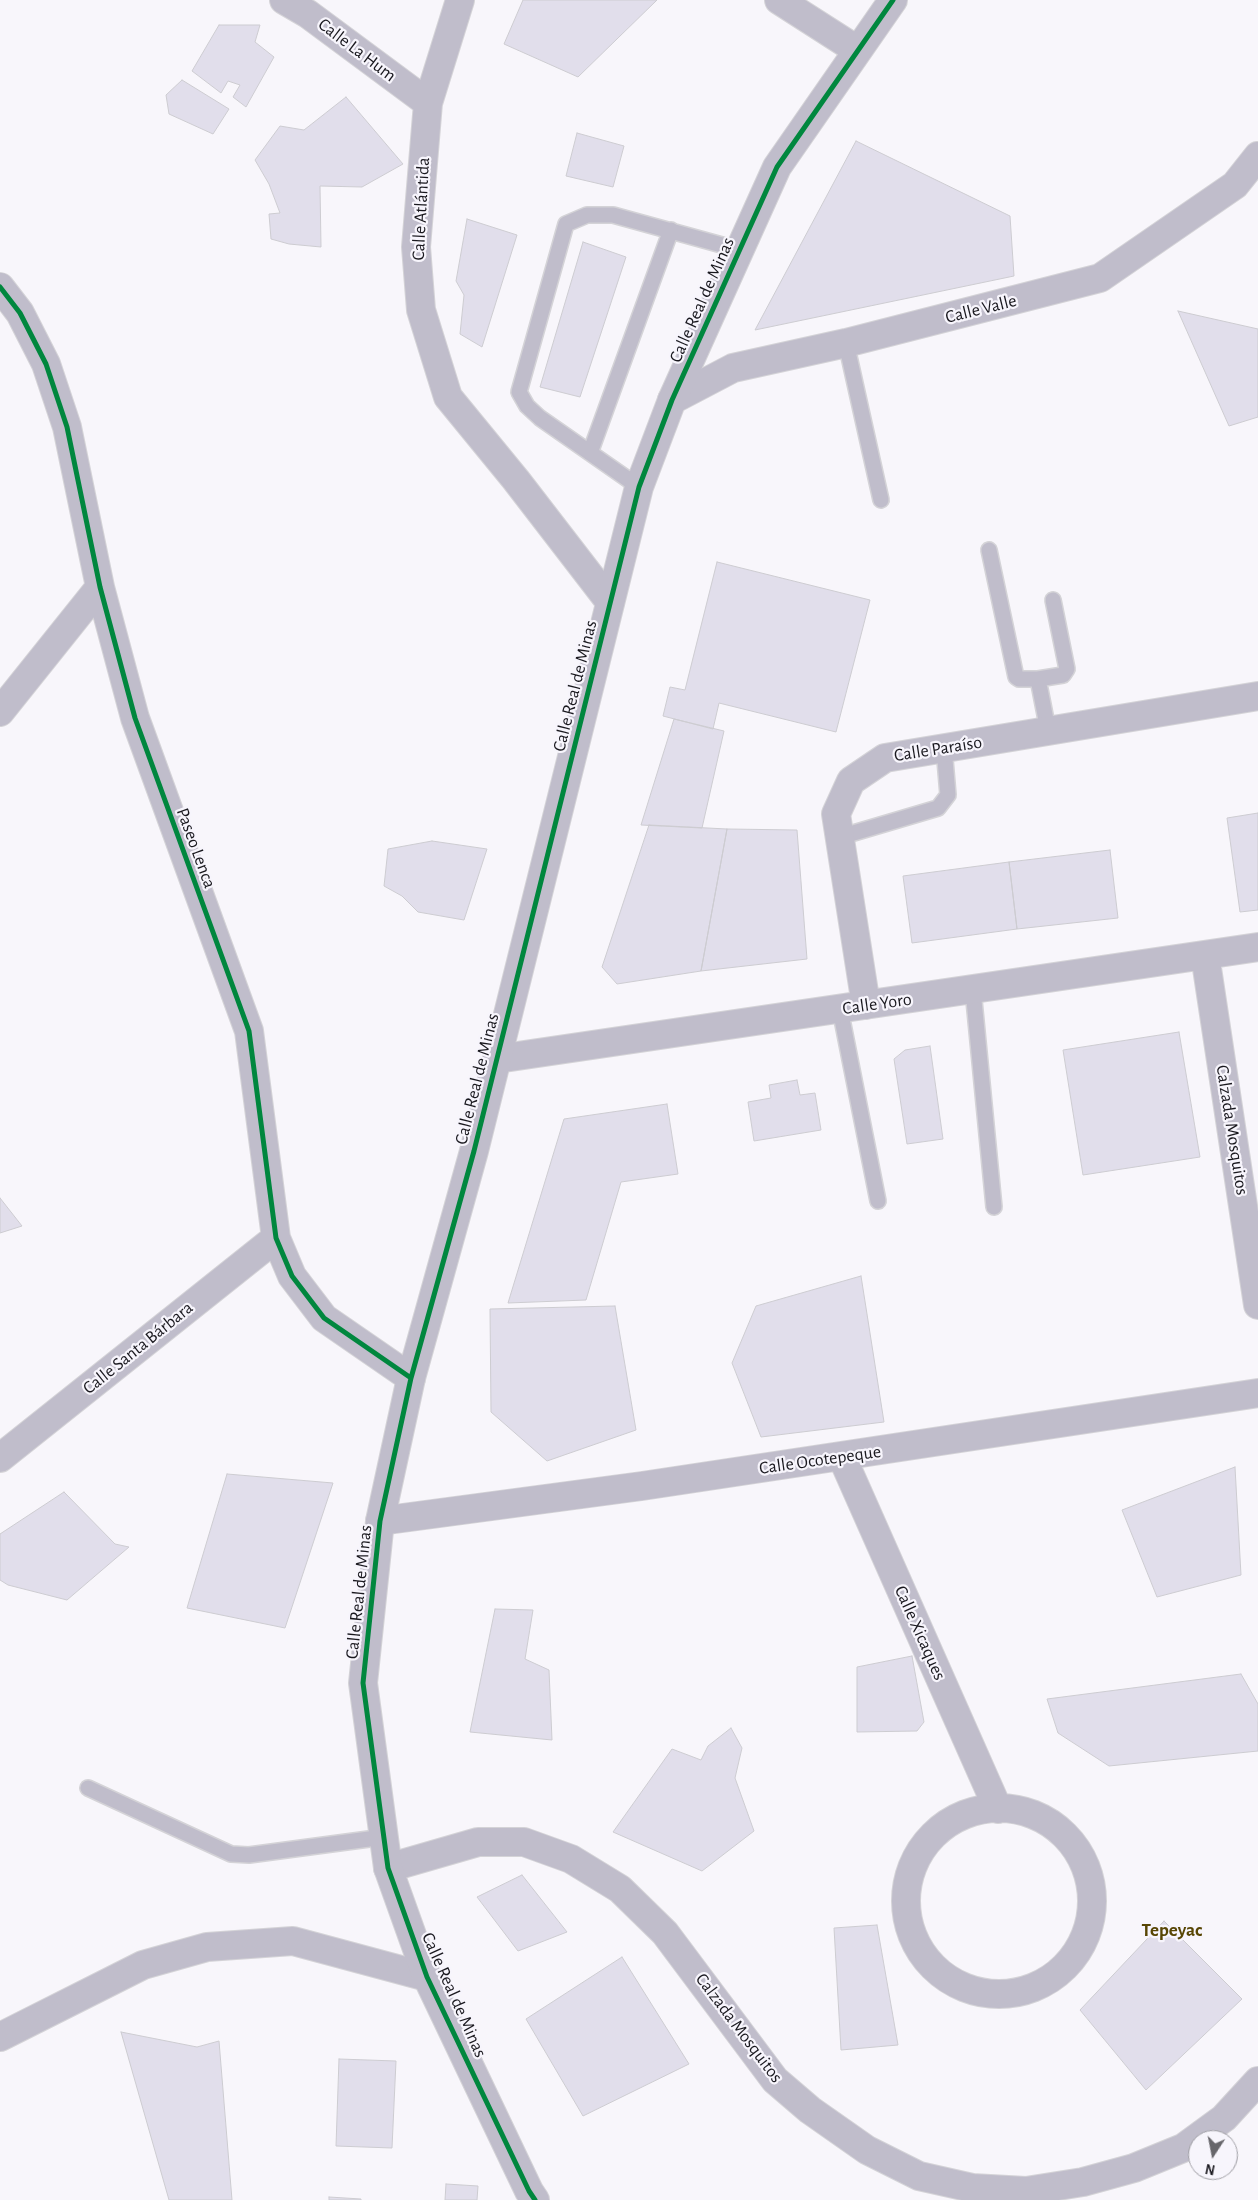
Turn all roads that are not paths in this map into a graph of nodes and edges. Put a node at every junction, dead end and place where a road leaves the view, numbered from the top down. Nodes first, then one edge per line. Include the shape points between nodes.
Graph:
1 (284, 0) edge
2 (460, 0) edge
3 (779, 0) edge
4 (893, 0) edge
5 (857, 50) junction
6 (428, 103) junction
7 (1258, 156) edge
8 (671, 230) junction
9 (740, 250) junction
10 (0, 287) edge
11 (846, 343) junction
12 (672, 400) junction
13 (590, 453) junction
14 (639, 487) junction
15 (881, 500) dead end
16 (988, 550) dead end
17 (100, 587) junction
18 (1052, 600) dead end
19 (610, 602) junction
20 (1038, 679) junction
21 (1258, 696) edge
22 (0, 712) edge
23 (1048, 730) junction
24 (944, 748) junction
25 (840, 837) junction
26 (1258, 947) edge
27 (1205, 955) junction
28 (973, 990) junction
29 (866, 1005) junction
30 (840, 1009) junction
31 (496, 1059) junction
32 (878, 1201) dead end
33 (994, 1207) dead end
34 (276, 1238) junction
35 (1258, 1306) edge
36 (411, 1378) junction
37 (1258, 1393) edge
38 (842, 1457) junction
39 (0, 1458) edge
40 (380, 1521) junction
41 (88, 1788) dead end
42 (998, 1809) junction
43 (384, 1837) junction
44 (388, 1868) junction
45 (427, 1977) junction
46 (0, 2038) edge
47 (1258, 2081) edge
48 (535, 2200) edge

1 - 6 street, Calle La Hum via 308,14
2 - 6 street, Calle Atlántida
3 - 5 street
4 - 5 street, Calle Real de Minas
5 - 9 street, Calle Real de Minas via 777,167
6 - 19 street, Calle Atlántida via 416,247 421,310 448,398
7 - 11 street, Calle Valle via 1235,185 1100,278
8 - 9 lane
8 - 13 lane
8 - 13 lane via 612,215 587,215 566,224 519,392 527,406 540,418
9 - 12 street, Calle Real de Minas
10 - 17 street, Paseo Lenca via 20,313 46,364 67,427
11 - 12 street, Calle Valle via 733,368
11 - 15 lane
12 - 14 street, Calle Real de Minas
13 - 14 lane
14 - 19 street, Calle Real de Minas
16 - 20 lane via 1016,677
17 - 22 street
17 - 34 street, Paseo Lenca via 135,718 249,1031
18 - 20 lane via 1067,669 1063,675
19 - 31 street, Calle Real de Minas
20 - 23 lane
21 - 23 street, Calle Paraíso
23 - 24 street, Calle Paraíso
24 - 25 street, Calle Paraíso via 884,758 851,781 836,814
24 - 25 lane via 948,795 938,808
25 - 29 street, Calle Paraíso
26 - 27 street, Calle Yoro
27 - 28 street, Calle Yoro
27 - 35 street, Calzada Mosquitos
28 - 29 street, Calle Yoro
28 - 33 lane
29 - 30 street, Calle Yoro
30 - 31 street, Calle Yoro
30 - 32 lane
31 - 36 street, Calle Real de Minas
34 - 36 street, Paseo Lenca via 292,1276 324,1318
34 - 39 street, Calle Santa Bárbara
36 - 40 street, Calle Real de Minas
37 - 38 street, Calle Ocotepeque
38 - 40 street, Calle Ocotepeque
38 - 42 street, Calle Xicaques
40 - 43 street, Calle Real de Minas via 363,1683
41 - 43 lane via 231,1854 249,1855
42 - 42 street via 978,1810 949,1822 926,1842 910,1870 905,1900 910,1931 926,1958 948,1979 977,1991 1008,1994 1038,1986 1063,1969 1082,1945 1092,1917 1092,1886 1082,1857 1064,1833 1038,1816 1009,1808
43 - 44 street, Calle Real de Minas
44 - 45 street, Calle Real de Minas
44 - 47 street, Calzada Mosquitos via 478,1842 524,1842 571,1859 620,1889 665,1933 774,2080 867,2150 919,2176 972,2188 1026,2191 1083,2182 1134,2168 1183,2148 1224,2118
45 - 46 street via 293,1942 207,1947 143,1965
45 - 48 street, Calle Real de Minas

